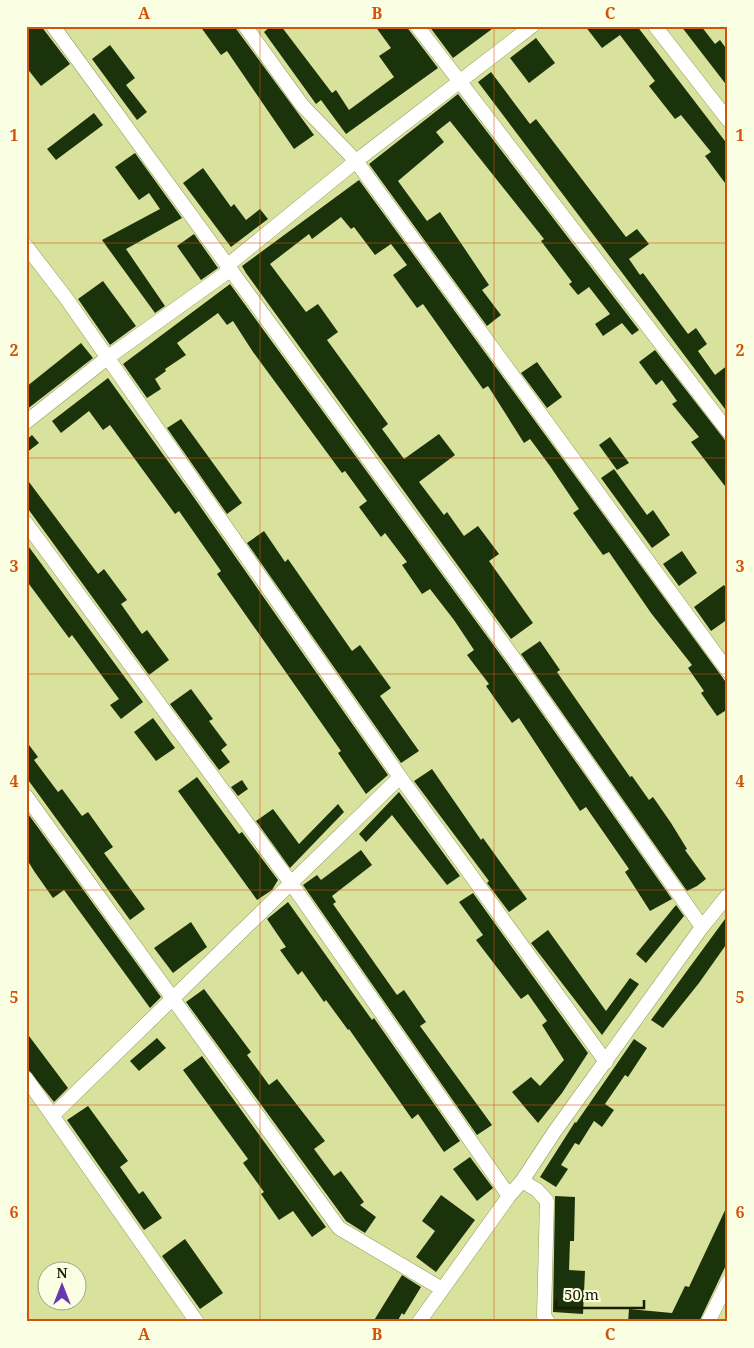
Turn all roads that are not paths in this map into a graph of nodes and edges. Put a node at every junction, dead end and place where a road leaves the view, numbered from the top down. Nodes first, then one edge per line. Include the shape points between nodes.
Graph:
1 (53, 26) edge
2 (244, 26) edge
3 (417, 26) edge
4 (532, 26) edge
5 (655, 26) edge
6 (459, 82) junction
7 (728, 120) edge
8 (356, 161) junction
9 (26, 246) edge
10 (228, 264) junction
11 (108, 358) junction
12 (26, 422) edge
13 (728, 431) edge
14 (26, 523) edge
15 (728, 671) edge
16 (400, 777) junction
17 (26, 796) edge
18 (291, 883) junction
19 (728, 895) edge
20 (702, 927) junction
21 (172, 999) junction
22 (606, 1062) junction
23 (26, 1078) edge
24 (53, 1115) junction
25 (522, 1181) junction
26 (508, 1196) junction
27 (728, 1282) edge
28 (442, 1289) junction
29 (197, 1322) edge
30 (418, 1322) edge
31 (548, 1322) edge
32 (708, 1322) edge

1 - 10 street
2 - 8 street via 302,105
3 - 6 street
4 - 6 street
5 - 7 street
6 - 8 street
6 - 13 street
8 - 10 street
8 - 15 street
9 - 11 street
10 - 11 street via 226,272
10 - 20 street via 515,660
11 - 12 street
11 - 16 street
14 - 18 street
16 - 18 street
16 - 22 street
17 - 21 street
18 - 21 street
18 - 26 street
19 - 20 street
20 - 22 street
21 - 24 street
21 - 28 street via 339,1228
22 - 25 street
23 - 24 street
24 - 29 street
25 - 26 street
25 - 31 street via 547,1201 544,1316
26 - 28 street
27 - 32 street
28 - 30 street

